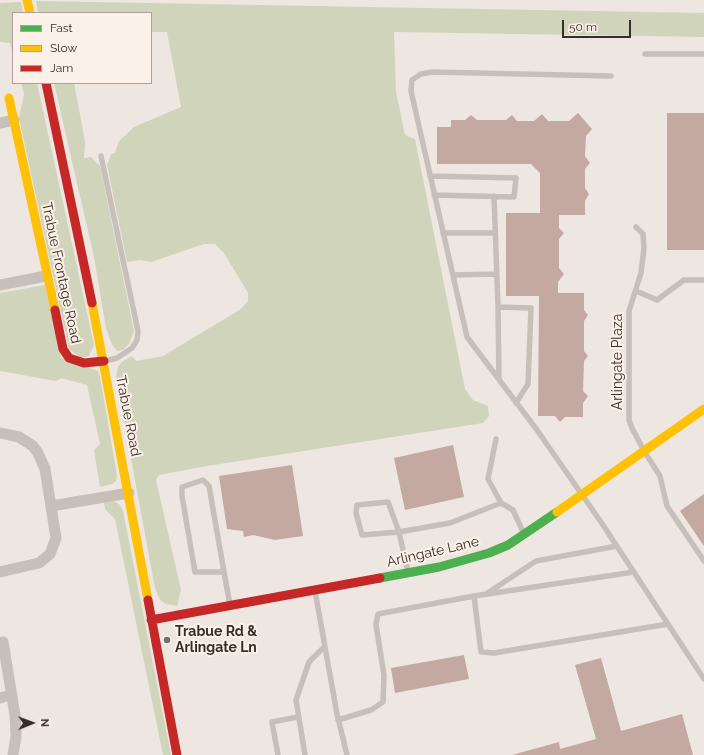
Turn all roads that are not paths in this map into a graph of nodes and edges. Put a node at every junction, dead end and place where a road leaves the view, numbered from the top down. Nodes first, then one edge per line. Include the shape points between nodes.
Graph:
1 (27, 0) edge
2 (30, 12) edge
3 (645, 54) dead end
4 (704, 54) edge
5 (611, 76) dead end
6 (46, 84) edge
7 (9, 98) dead end
8 (14, 120) junction
9 (0, 123) edge
10 (101, 156) dead end
11 (430, 176) junction
12 (434, 195) junction
13 (494, 196) junction
14 (636, 227) dead end
15 (443, 233) junction
16 (495, 233) junction
17 (496, 274) junction
18 (453, 275) junction
19 (46, 276) junction
20 (704, 280) edge
21 (0, 285) edge
22 (636, 291) junction
23 (498, 307) junction
24 (104, 361) junction
25 (499, 379) junction
26 (516, 403) junction
27 (704, 409) edge
28 (0, 433) edge
29 (496, 439) dead end
30 (644, 451) junction
31 (128, 493) junction
32 (581, 496) junction
33 (501, 503) junction
34 (51, 506) junction
35 (399, 532) junction
36 (525, 535) junction
37 (616, 546) junction
38 (704, 561) edge
39 (0, 572) edge
40 (224, 572) junction
41 (634, 572) junction
42 (408, 573) junction
43 (315, 590) junction
44 (485, 594) junction
45 (474, 596) junction
46 (230, 606) junction
47 (152, 620) junction
48 (668, 624) junction
49 (3, 642) dead end
50 (324, 647) junction
51 (704, 679) edge
52 (12, 695) junction
53 (0, 698) edge
54 (298, 717) junction
55 (338, 720) junction
56 (13, 755) edge
57 (177, 755) edge
58 (278, 755) edge
59 (305, 755) edge
60 (347, 755) edge

1 - 2 street
3 - 4 lane
5 - 11 lane via 432,72 421,74 412,80 411,91
6 - 24 street, Trabue Road
7 - 8 street, Trabue Frontage Road
8 - 9 street
8 - 19 street, Trabue Frontage Road
10 - 24 lane, Trabue Frontage Road via 138,331 137,340 129,351 117,358
11 - 12 lane
11 - 13 lane via 516,178 514,197
12 - 13 lane
12 - 15 lane
13 - 16 lane
14 - 22 lane, Arlingate Plaza via 643,234 644,248
15 - 16 lane
15 - 18 lane
16 - 17 lane
17 - 18 lane
17 - 23 lane
18 - 25 lane via 467,337
19 - 21 street
19 - 24 street, Trabue Frontage Road via 61,343 66,354 69,358 84,363
20 - 22 lane via 684,280 657,300
22 - 30 lane, Arlingate Plaza via 629,311 628,408 632,428
23 - 25 lane
23 - 26 lane via 531,308 528,384
24 - 31 street, Trabue Road
25 - 26 lane
26 - 32 lane
27 - 30 street, Arlingate Lane
28 - 34 street via 19,437 33,446 38,453 45,468
29 - 33 lane via 488,479
30 - 32 street, Arlingate Lane
30 - 38 lane, Arlingate Plaza via 660,476 670,513
31 - 34 street
31 - 47 street, Trabue Road
32 - 36 street, Arlingate Lane
32 - 37 lane
33 - 35 lane via 450,524
33 - 36 lane via 513,510
34 - 39 street via 56,538 50,554 39,563
35 - 35 lane via 388,502 357,505 356,513 362,535
35 - 42 lane
36 - 42 street, Arlingate Lane via 508,545 471,559
37 - 41 lane
37 - 44 lane via 536,561
40 - 40 lane via 209,486 203,480 182,487 195,572
40 - 46 lane
41 - 44 lane
41 - 48 lane
42 - 43 street, Arlingate Lane
43 - 46 street, Arlingate Lane
43 - 50 lane
44 - 45 lane
45 - 48 lane via 481,652 494,653
45 - 55 lane via 378,614 376,625 384,675 383,702 370,710
46 - 47 street, Arlingate Lane
47 - 57 street, Trabue Road
48 - 51 lane
49 - 52 street
50 - 54 lane via 309,662 298,688
50 - 55 lane
52 - 53 street
52 - 56 street via 16,726
54 - 58 lane via 272,722
54 - 59 lane
55 - 60 lane

